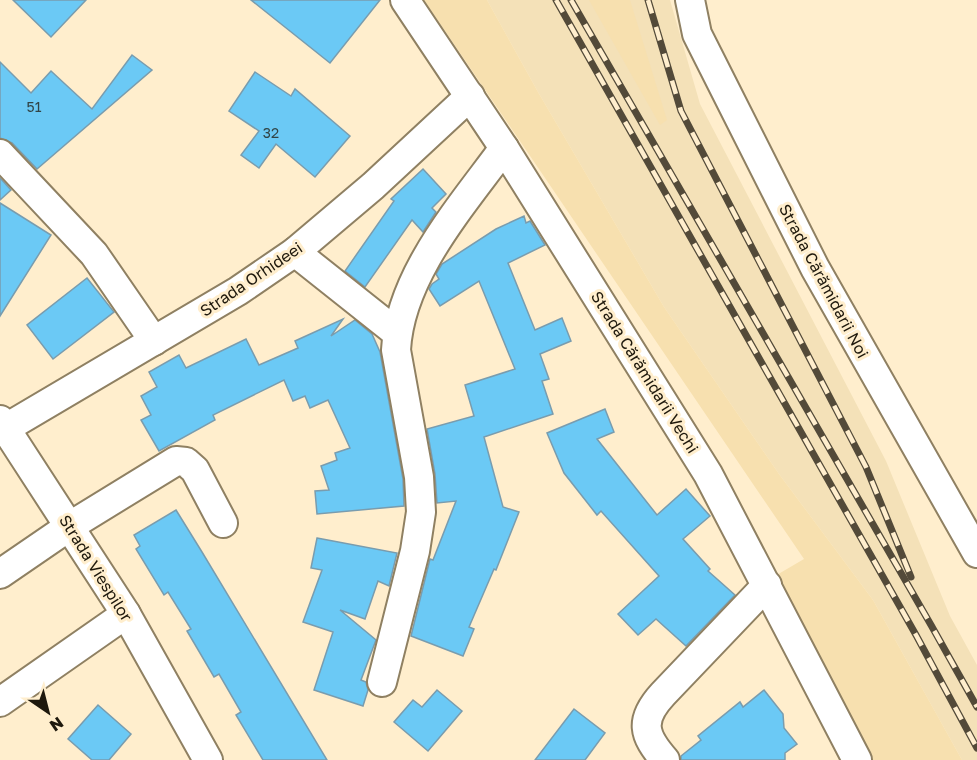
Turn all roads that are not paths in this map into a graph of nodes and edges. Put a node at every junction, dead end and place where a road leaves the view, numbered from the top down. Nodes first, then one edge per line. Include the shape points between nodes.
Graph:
1 (405, 0) edge
2 (690, 0) edge
3 (470, 96) junction
4 (504, 148) junction
5 (0, 154) edge
6 (295, 252) junction
7 (397, 333) junction
8 (154, 341) junction
9 (3, 424) edge
10 (223, 523) dead end
11 (70, 525) junction
12 (977, 553) edge
13 (0, 574) edge
14 (767, 585) junction
15 (126, 614) junction
16 (382, 682) dead end
17 (0, 702) edge
18 (185, 720) junction
19 (193, 760) edge
20 (208, 760) edge
21 (665, 760) edge
22 (857, 760) edge

1 - 3 street, Strada Cărămidarii Vechi
2 - 12 street, Strada Cărămidarii Noi via 697,34 815,268
3 - 4 street, Strada Cărămidarii Vechi
3 - 6 street, Strada Orhideei
4 - 7 street via 428,256 409,295
4 - 14 street, Strada Cărămidarii Vechi via 708,474
5 - 8 street via 94,254
6 - 7 street
6 - 8 street, Strada Orhideei
7 - 16 street via 396,350 419,477 421,512
8 - 9 street, Strada Orhideei
9 - 11 street, Strada Viespilor
10 - 11 street via 195,470 186,462 176,461
11 - 13 street
11 - 15 street, Strada Viespilor
14 - 21 street via 648,713 647,733
14 - 22 street, Strada Cărămidarii Vechi
15 - 17 street
15 - 18 street, Strada Viespilor
18 - 19 street, Strada Viespilor
18 - 20 street, Strada Viespilor

